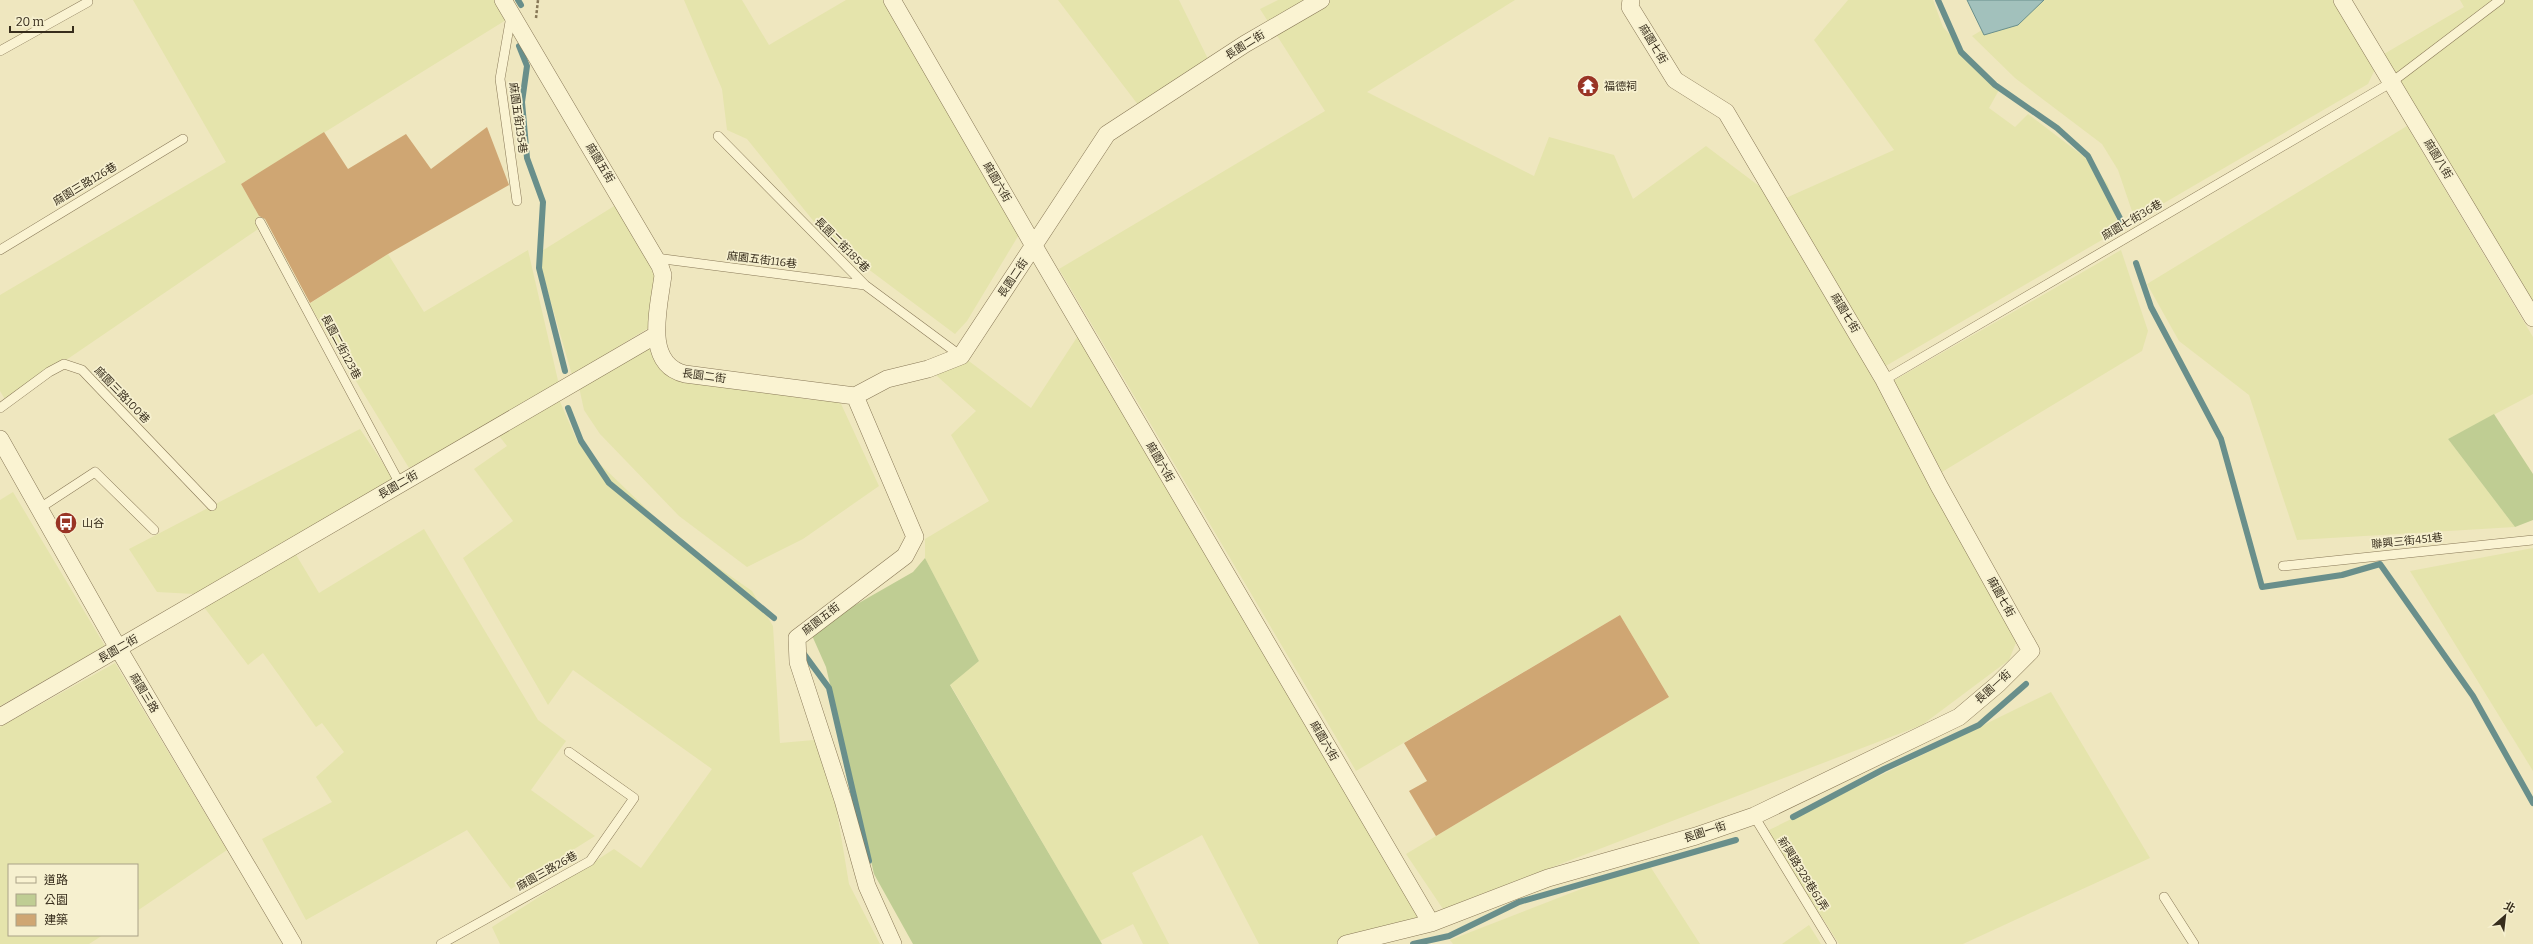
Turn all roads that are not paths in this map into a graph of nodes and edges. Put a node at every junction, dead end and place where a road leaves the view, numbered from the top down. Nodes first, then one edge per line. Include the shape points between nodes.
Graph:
1 (892, 0) edge
2 (1321, 0) edge
3 (1631, 0) edge
4 (2342, 0) edge
5 (2500, 0) edge
6 (88, 2) dead end
7 (508, 7) edge
8 (0, 51) edge
9 (2392, 82) junction
10 (718, 136) dead end
11 (183, 139) dead end
12 (517, 201) dead end
13 (260, 222) dead end
14 (1034, 246) junction
15 (0, 250) edge
16 (656, 258) junction
17 (865, 285) junction
18 (2533, 318) edge
19 (656, 334) junction
20 (961, 356) junction
21 (1884, 380) junction
22 (855, 396) junction
23 (0, 408) edge
24 (0, 439) edge
25 (400, 484) junction
26 (212, 506) dead end
27 (40, 508) junction
28 (154, 530) dead end
29 (2533, 540) edge
30 (2283, 566) dead end
31 (118, 648) junction
32 (2031, 651) joint
33 (0, 717) edge
34 (569, 752) dead end
35 (1754, 816) junction
36 (2164, 897) dead end
37 (1431, 923) junction
38 (293, 944) edge
39 (441, 944) edge
40 (892, 944) edge
41 (1346, 944) edge
42 (1832, 944) edge
43 (2194, 944) edge

1 - 14 street, 麻園六街
2 - 14 street, 長園二街 via 1245,44 1107,134
3 - 21 street, 麻園七街 via 1630,7 1675,80 1726,112
4 - 9 street, 麻園八街
5 - 9 lane, 麻園七街36巷
6 - 8 lane
7 - 12 lane, 麻園五街135巷 via 500,79
7 - 16 street, 麻園五街
9 - 18 street, 麻園八街
9 - 21 lane, 麻園七街36巷
10 - 17 lane, 長園二街185巷
11 - 15 lane, 麻園三路126巷
13 - 25 lane, 長園二街123巷
14 - 20 street, 長園二街
14 - 37 street, 麻園六街
16 - 17 lane, 麻園五街116巷
16 - 19 street, 麻園五街 via 662,275
17 - 20 lane, 長園二街185巷
19 - 22 street, 長園二街 via 665,364 673,371
19 - 25 street, 長園二街
20 - 22 street via 928,369 887,379
21 - 32 street, 麻園七街 via 1939,486
22 - 40 street, 麻園五街 via 915,537 905,556 797,638 798,662 843,800 867,886
23 - 26 lane, 麻園三路100巷 via 64,364 82,370
24 - 27 street, 麻園三路
25 - 31 street, 長園二街
27 - 28 lane via 95,472
27 - 31 street, 麻園三路
29 - 30 lane, 聯興三街451巷
31 - 33 street, 長園二街
31 - 38 street, 麻園三路
32 - 35 street, 長園一街 via 1998,684 1959,717
34 - 39 lane, 麻園三路26巷 via 634,798 590,861
35 - 37 street, 長園一街 via 1696,836 1548,878
35 - 42 lane, 新興路328巷61弄
36 - 43 lane
37 - 41 street, 長園一街

